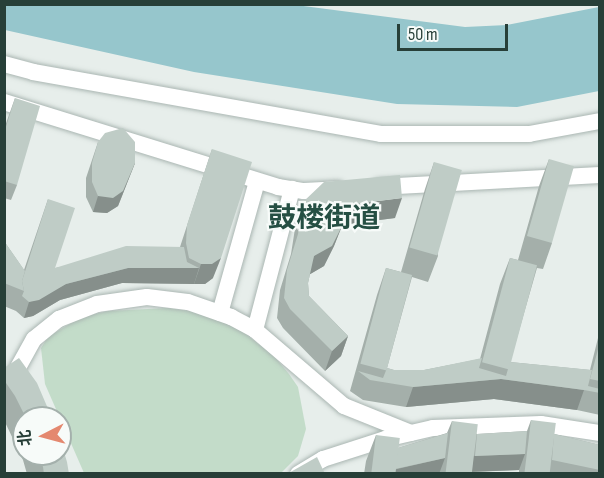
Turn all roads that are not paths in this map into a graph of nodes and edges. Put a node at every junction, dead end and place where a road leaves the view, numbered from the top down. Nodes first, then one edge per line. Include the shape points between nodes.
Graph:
1 (4, 64) edge
2 (4, 102) edge
3 (600, 121) edge
4 (600, 175) edge
5 (258, 181) junction
6 (292, 189) junction
7 (220, 313) junction
8 (255, 330) junction
9 (15, 375) edge
10 (411, 433) junction
11 (600, 433) edge
12 (298, 474) edge

1 - 3 street via 381,135 529,134
2 - 5 street
4 - 6 street
5 - 6 street
5 - 7 street
6 - 8 street
7 - 8 street
7 - 9 street via 188,302 147,297 98,304 59,319 34,339
8 - 10 street via 344,406
10 - 11 street via 433,428 541,424
10 - 12 street via 323,459

